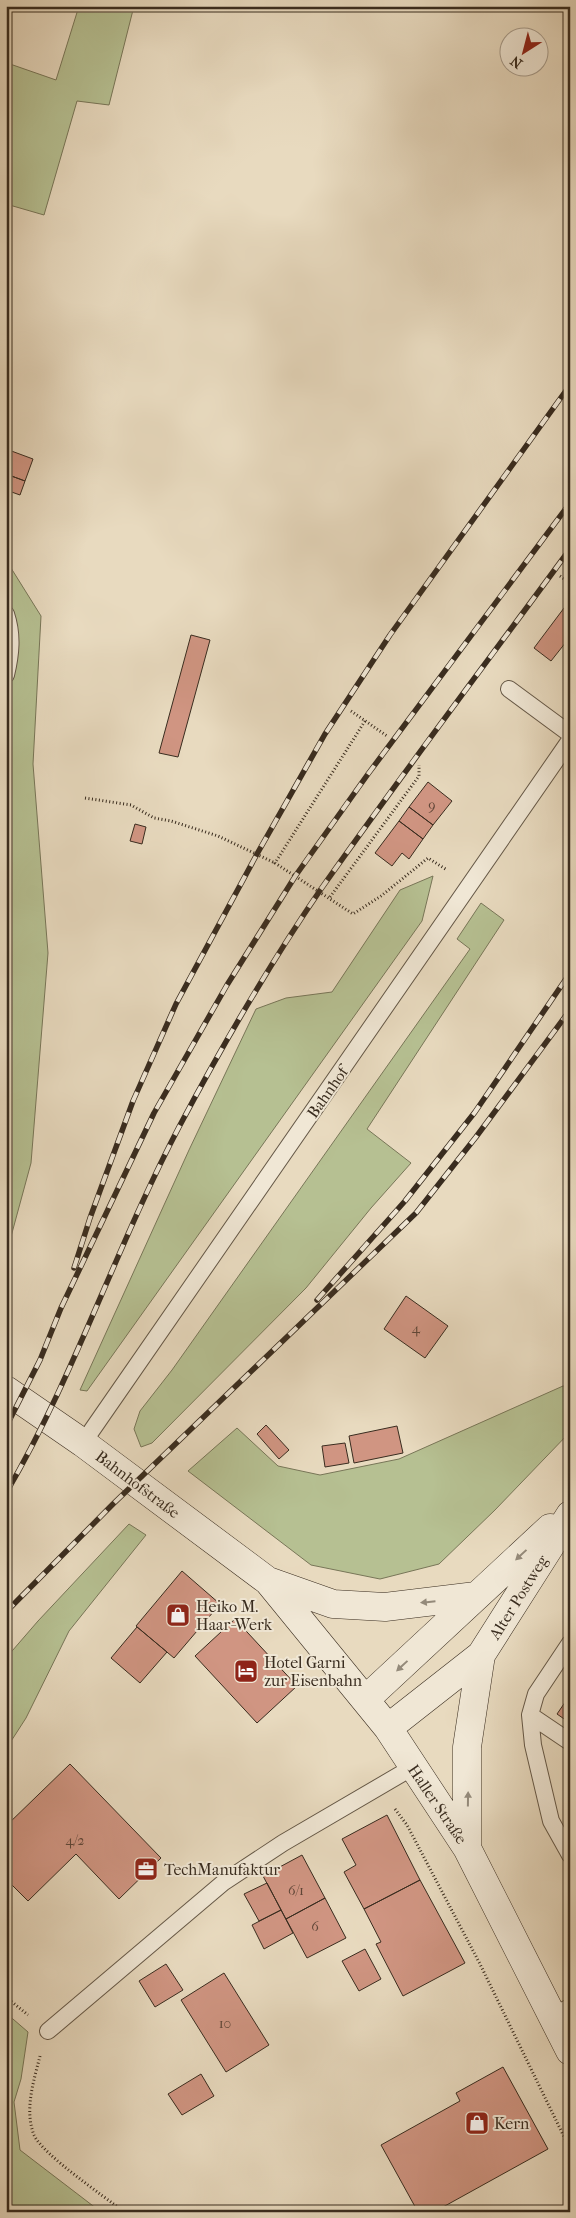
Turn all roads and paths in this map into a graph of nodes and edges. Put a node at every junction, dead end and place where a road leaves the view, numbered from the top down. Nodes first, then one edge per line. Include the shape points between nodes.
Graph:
1 (560, 576) dead end
2 (570, 583) edge
3 (6, 614) edge
4 (6, 675) edge
5 (509, 689) dead end
6 (351, 711) dead end
7 (365, 721) junction
8 (570, 734) edge
9 (387, 736) dead end
10 (570, 740) edge
11 (419, 765) dead end
12 (85, 798) dead end
13 (275, 863) junction
14 (470, 884) junction
15 (330, 898) junction
16 (6, 1390) edge
17 (83, 1443) junction
18 (570, 1510) edge
19 (570, 1515) edge
20 (268, 1582) junction
21 (476, 1596) junction
22 (570, 1643) edge
23 (481, 1655) junction
24 (366, 1699) junction
25 (530, 1715) junction
26 (388, 1728) junction
27 (570, 1742) edge
28 (413, 1767) junction
29 (379, 1786) junction
30 (467, 1848) junction
31 (570, 1855) edge
32 (561, 2012) edge
33 (48, 2031) joint
34 (570, 2051) edge
35 (570, 2149) edge
36 (124, 2212) edge

1 - 2 path
3 - 4 lane via 11,654
5 - 8 lane
6 - 7 path
7 - 9 path
7 - 13 path
10 - 14 lane, Bahnhof
11 - 15 path via 419,776
12 - 13 path via 130,805 154,818 218,836
13 - 15 path
14 - 15 path via 428,858 353,914
14 - 17 lane, Bahnhof
16 - 17 main road, Bahnhofstraße
17 - 20 main road, Bahnhofstraße
18 -> 21 main road, Alter Postweg
19 - 23 main road, Alter Postweg
21 -> 20 main road via 385,1607 333,1604
20 - 24 main road, Haller Straße
21 -> 24 main road, Alter Postweg
22 - 25 lane via 536,1694
23 - 26 main road, Alter Postweg
30 -> 23 main road, Alter Postweg via 467,1747
24 - 26 main road, Haller Straße
25 - 27 lane
25 - 31 lane via 533,1744 551,1821
26 - 28 main road, Haller Straße
28 - 29 lane
28 - 30 main road, Haller Straße
29 - 33 lane via 224,1882
29 - 35 path via 407,1826 480,1964
30 - 32 main road, Haller Straße
32 - 34 main road, Haller Straße
33 - 36 path via 32,2087 30,2115 34,2135 47,2152

